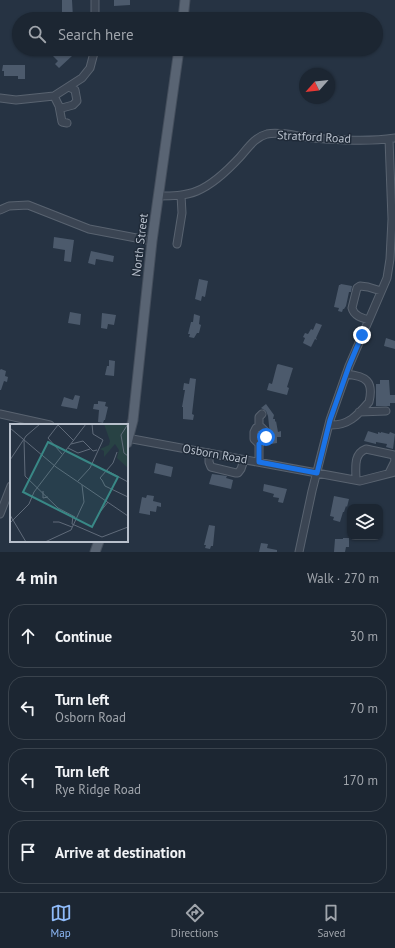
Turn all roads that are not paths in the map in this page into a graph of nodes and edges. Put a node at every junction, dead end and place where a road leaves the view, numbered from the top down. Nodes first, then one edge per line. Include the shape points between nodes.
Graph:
1 (95, 0) edge
2 (185, 0) edge
3 (95, 12) edge
4 (184, 12) edge
5 (93, 56) edge
6 (178, 56) edge
7 (69, 87) junction
8 (54, 96) junction
9 (0, 98) edge
10 (59, 106) junction
11 (67, 123) dead end
12 (392, 139) edge
13 (392, 160) edge
14 (181, 195) junction
15 (158, 196) junction
16 (0, 210) edge
17 (393, 234) edge
18 (152, 241) junction
19 (177, 244) dead end
20 (392, 265) edge
21 (381, 291) junction
22 (368, 320) junction
23 (346, 374) junction
24 (386, 411) dead end
25 (360, 412) junction
26 (0, 414) edge
27 (262, 414) dead end
28 (31, 423) edge
29 (329, 425) junction
30 (128, 437) edge
31 (128, 440) edge
32 (209, 453) junction
33 (244, 460) junction
34 (259, 462) junction
35 (317, 473) junction
36 (392, 473) edge
37 (356, 480) junction
38 (10, 489) edge
39 (0, 514) edge
40 (99, 542) edge
41 (95, 552) edge
42 (299, 552) edge

1 - 3 street
2 - 4 main road
5 - 7 street via 90,68 82,78
6 - 15 main road, North Street
7 - 8 street
7 - 10 street via 75,90 77,101 73,105 62,108
8 - 9 street via 16,100
8 - 10 street
10 - 11 street via 62,122
12 - 13 street
12 - 14 street, Stratford Road via 313,138 267,134 257,138 231,167 211,183 197,191
13 - 17 street
14 - 15 street, Stratford Road
14 - 19 street via 182,213
15 - 18 main road, North Street
16 - 18 street via 9,206 28,205 89,229
17 - 20 street
18 - 30 main road, North Street via 133,420
20 - 21 street
21 - 22 street
21 - 22 street via 368,287 358,288 352,308 359,316
22 - 23 street
23 - 25 street via 360,376 370,386 368,402
23 - 29 street
24 - 25 street
25 - 29 street via 344,424
26 - 28 street
27 - 34 street via 259,417 259,427 263,429 266,437 259,444
29 - 35 street
31 - 32 street, Osborn Road
32 - 33 street, Osborn Road
32 - 33 street via 211,467 236,473 241,469
33 - 34 street, Osborn Road
34 - 35 street, Osborn Road
35 - 37 street, Osborn Road
35 - 42 street
36 - 37 street, Osborn Road
36 - 37 street via 394,455 366,449 356,460
38 - 39 street
40 - 41 main road

